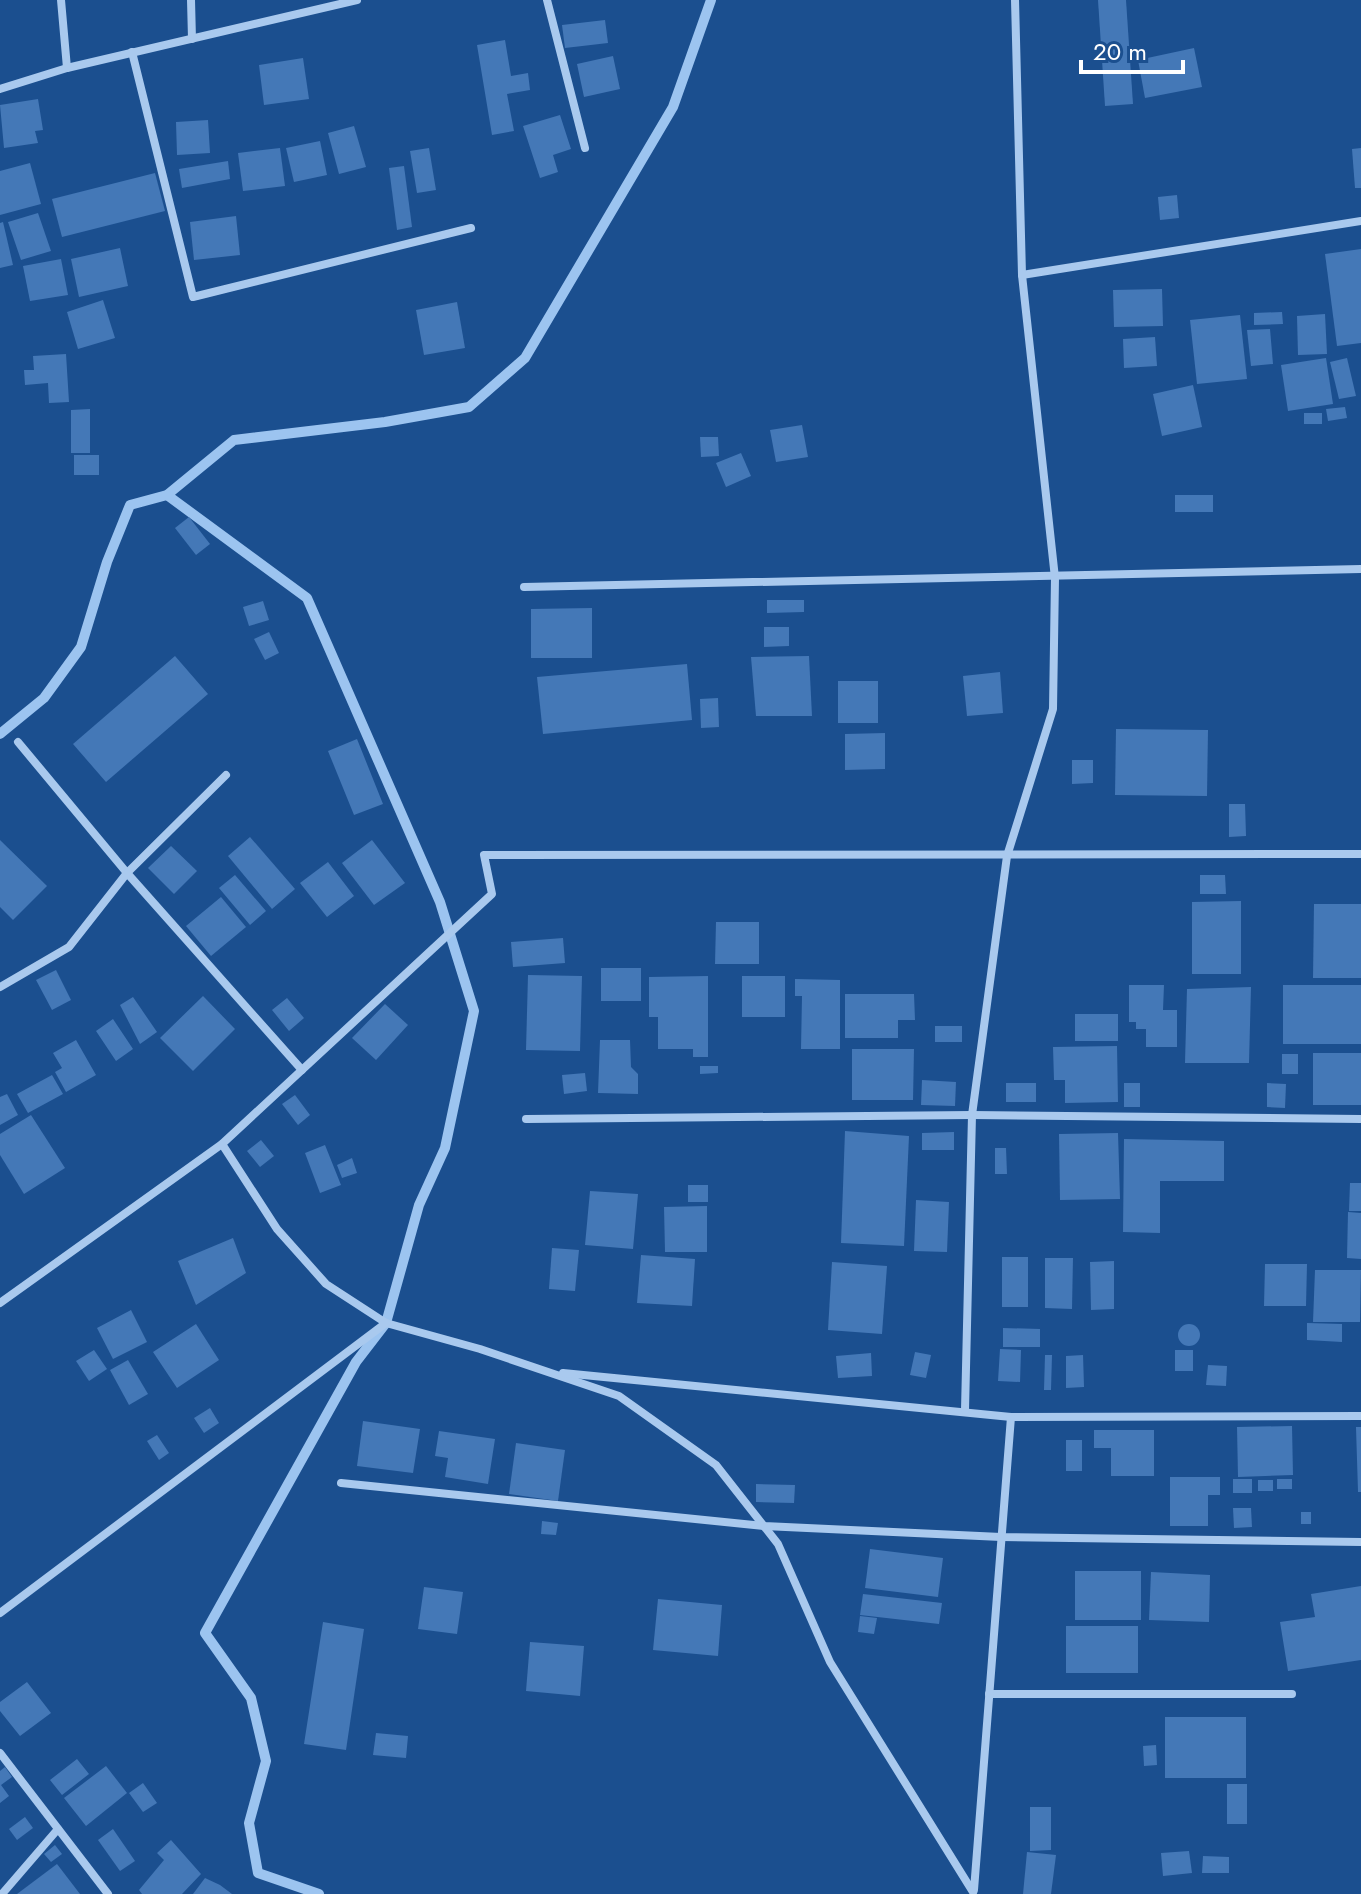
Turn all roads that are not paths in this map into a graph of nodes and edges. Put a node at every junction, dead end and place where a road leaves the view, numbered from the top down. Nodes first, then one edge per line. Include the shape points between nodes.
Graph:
1 (61, 0) edge
2 (191, 0) edge
3 (357, 0) edge
4 (547, 0) edge
5 (1015, 0) edge
6 (192, 39) junction
7 (132, 52) junction
8 (67, 68) junction
9 (0, 89) edge
10 (585, 148) dead end
11 (1361, 221) edge
12 (471, 228) dead end
13 (1022, 275) junction
14 (1361, 569) edge
15 (1055, 578) junction
16 (524, 587) dead end
17 (18, 742) dead end
18 (226, 775) dead end
19 (1361, 854) edge
20 (1007, 856) junction
21 (127, 873) junction
22 (0, 987) edge
23 (302, 1070) junction
24 (972, 1115) junction
25 (526, 1119) dead end
26 (1361, 1119) edge
27 (222, 1144) junction
28 (0, 1303) edge
29 (386, 1323) junction
30 (550, 1372) junction
31 (965, 1410) junction
32 (1361, 1416) edge
33 (1011, 1417) junction
34 (341, 1483) dead end
35 (764, 1526) junction
36 (1001, 1537) junction
37 (1361, 1542) edge
38 (0, 1613) edge
39 (989, 1694) junction
40 (1292, 1694) dead end
41 (0, 1753) edge
42 (58, 1829) junction
43 (973, 1893) edge
44 (2, 1894) edge
45 (108, 1894) edge

1 - 8 street
2 - 6 street
3 - 6 street
4 - 10 street
5 - 13 street
6 - 7 street
7 - 8 street
7 - 12 street via 193,297
8 - 9 street
11 - 13 street
13 - 15 street
14 - 15 street
15 - 16 street
15 - 20 street via 1053,709
17 - 21 street
18 - 21 street
19 - 20 street
20 - 23 street via 484,855 492,894
20 - 24 street
21 - 22 street via 69,947
21 - 23 street
23 - 27 street
24 - 25 street
24 - 26 street
24 - 31 street
27 - 28 street
27 - 29 street via 277,1229 326,1284
29 - 30 street
29 - 38 street
30 - 31 street
30 - 35 street via 619,1396 647,1413 716,1465
31 - 33 street
32 - 33 street
33 - 36 street
34 - 35 street
35 - 36 street
35 - 43 street via 778,1544 830,1662
36 - 37 street
36 - 39 street
39 - 40 street
39 - 43 street
41 - 42 street
42 - 44 street
42 - 45 street

